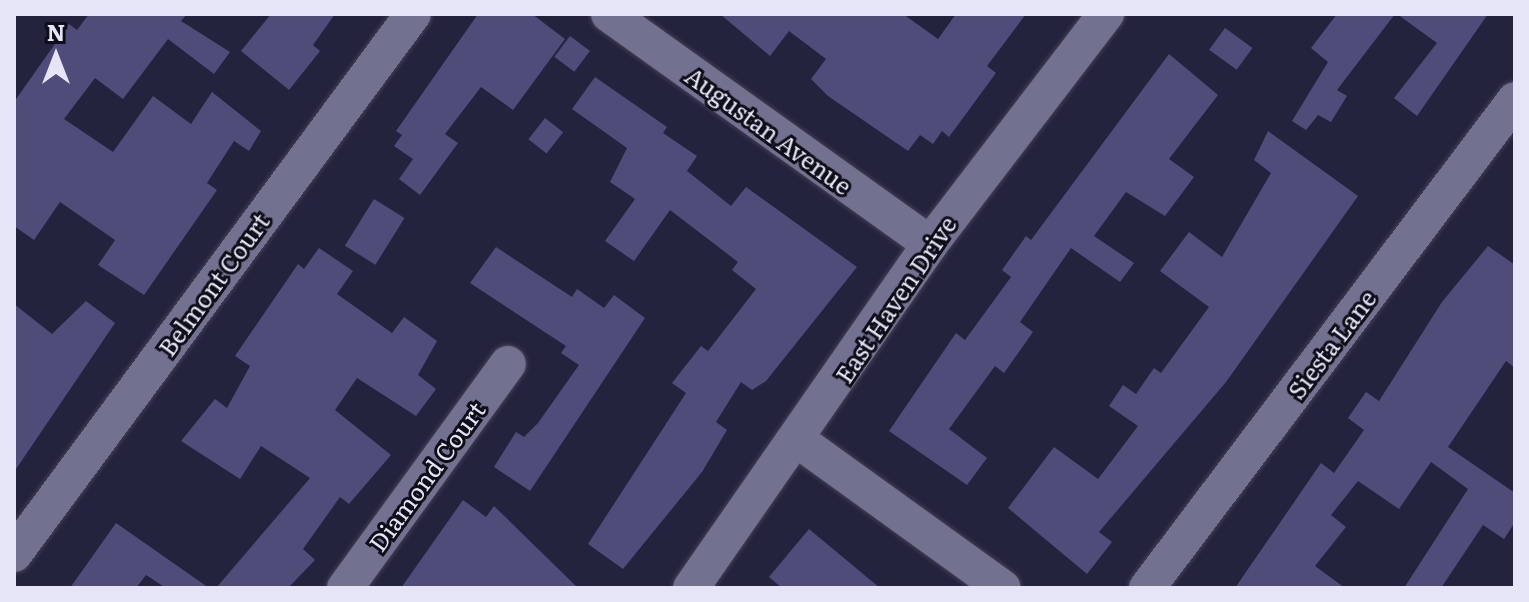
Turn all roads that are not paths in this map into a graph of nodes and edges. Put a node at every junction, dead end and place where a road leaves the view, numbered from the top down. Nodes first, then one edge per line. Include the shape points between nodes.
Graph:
1 (413, 14) edge
2 (609, 14) edge
3 (1106, 14) edge
4 (1515, 100) edge
5 (930, 244) junction
6 (508, 364) dead end
7 (799, 441) junction
8 (14, 554) edge
9 (345, 588) edge
10 (691, 588) edge
11 (1003, 588) edge
12 (1147, 588) edge

1 - 8 street, Belmont Court
2 - 5 street, Augustan Avenue
3 - 5 street, East Haven Drive
4 - 12 street, Siesta Lane
5 - 7 street, East Haven Drive
6 - 9 street, Diamond Court
7 - 10 street, East Haven Drive
7 - 11 street

